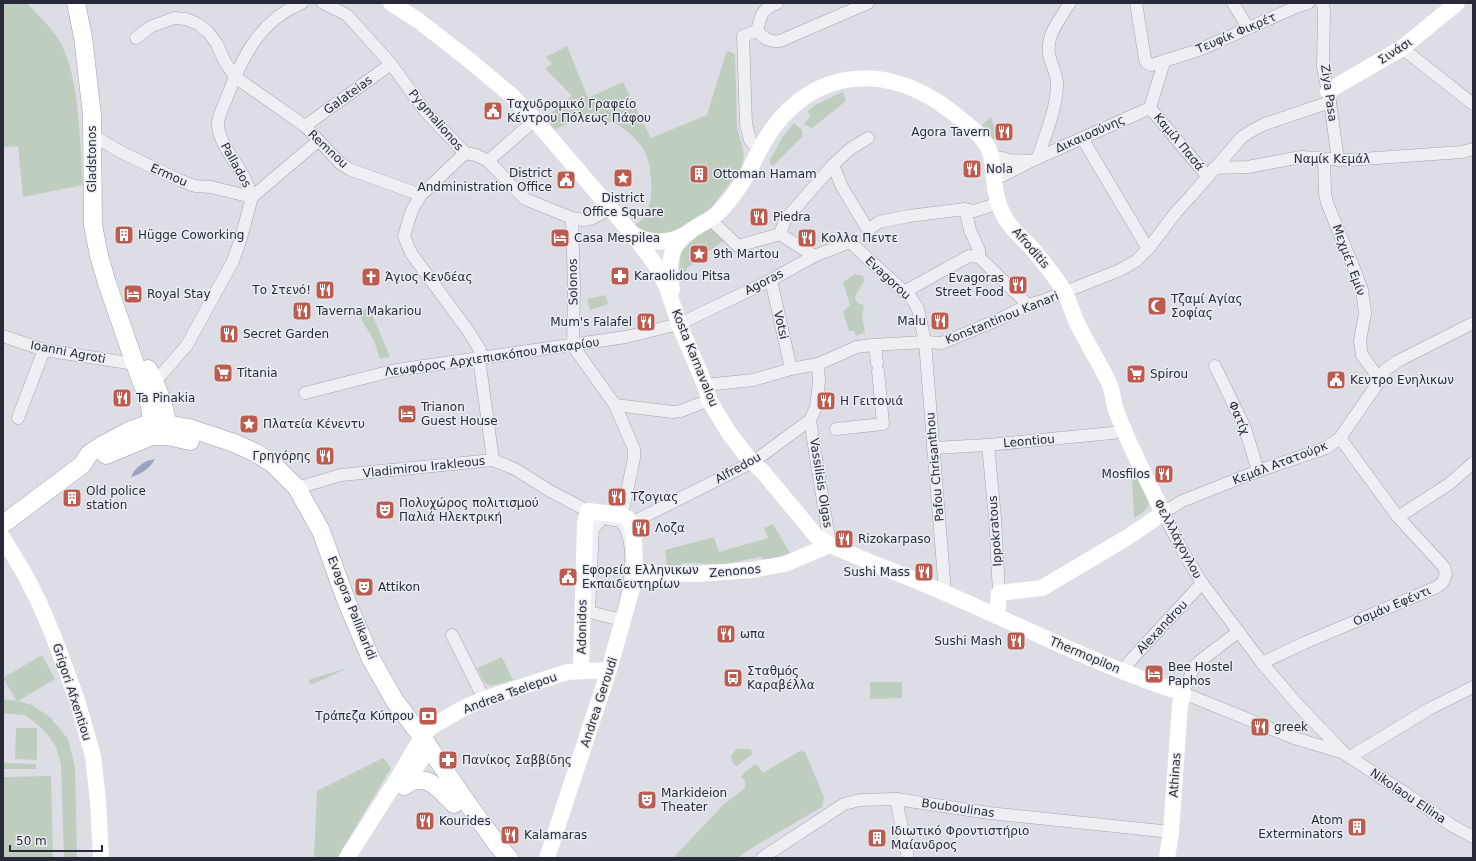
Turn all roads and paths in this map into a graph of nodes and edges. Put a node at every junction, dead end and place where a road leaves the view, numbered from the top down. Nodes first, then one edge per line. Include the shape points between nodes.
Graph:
1 (76, 3) edge
2 (302, 3) edge
3 (323, 3) edge
4 (391, 3) edge
5 (777, 3) edge
6 (868, 3) edge
7 (1070, 3) edge
8 (1136, 3) edge
9 (1233, 3) edge
10 (1308, 3) edge
11 (1322, 3) edge
12 (1457, 3) edge
13 (1248, 28) junction
14 (757, 31) junction
15 (136, 38) dead end
16 (1402, 48) junction
17 (1164, 62) junction
18 (390, 64) junction
19 (235, 77) junction
20 (1329, 97) junction
21 (1473, 104) edge
22 (1150, 108) junction
23 (535, 120) junction
24 (305, 126) junction
25 (92, 135) junction
26 (868, 138) dead end
27 (1082, 138) junction
28 (318, 141) junction
29 (1473, 149) edge
30 (759, 151) junction
31 (465, 153) junction
32 (991, 155) junction
33 (1324, 159) junction
34 (1034, 160) junction
35 (1338, 160) junction
36 (488, 162) junction
37 (833, 165) junction
38 (1211, 173) junction
39 (994, 180) junction
40 (421, 195) junction
41 (252, 197) junction
42 (999, 203) junction
43 (610, 209) junction
44 (965, 209) junction
45 (572, 218) junction
46 (710, 219) junction
47 (685, 234) junction
48 (780, 234) junction
49 (634, 236) junction
50 (850, 242) joint
51 (1148, 249) junction
52 (814, 256) junction
53 (979, 256) junction
54 (770, 280) junction
55 (904, 292) junction
56 (1064, 292) junction
57 (674, 304) junction
58 (1028, 306) junction
59 (118, 312) junction
60 (1473, 323) edge
61 (679, 324) junction
62 (3, 336) edge
63 (925, 342) junction
64 (875, 345) junction
65 (573, 346) junction
66 (44, 350) junction
67 (479, 358) junction
68 (134, 364) junction
69 (818, 364) junction
70 (1215, 366) dead end
71 (791, 369) junction
72 (1380, 380) junction
73 (155, 382) junction
74 (305, 393) dead end
75 (707, 393) junction
76 (615, 405) junction
77 (18, 418) dead end
78 (810, 420) junction
79 (836, 429) dead end
80 (160, 430) junction
81 (1125, 431) junction
82 (1340, 438) junction
83 (988, 445) junction
84 (933, 448) junction
85 (493, 460) junction
86 (752, 462) junction
87 (1473, 463) edge
88 (1258, 471) junction
89 (297, 488) junction
90 (588, 511) junction
91 (1163, 514) junction
92 (1398, 517) junction
93 (626, 519) junction
94 (3, 524) edge
95 (594, 528) joint
96 (3, 538) edge
97 (830, 545) junction
98 (635, 573) junction
99 (1202, 583) junction
100 (945, 592) junction
101 (999, 593) junction
102 (997, 616) junction
103 (1238, 632) junction
104 (452, 635) dead end
105 (1262, 663) junction
106 (609, 670) junction
107 (581, 671) junction
108 (1123, 671) junction
109 (1473, 687) edge
110 (1183, 693) junction
111 (601, 696) junction
112 (484, 700) junction
113 (420, 747) junction
114 (1347, 755) junction
115 (404, 786) junction
116 (896, 799) junction
117 (454, 804) junction
118 (1171, 832) junction
119 (1473, 837) edge
120 (101, 858) edge
121 (347, 858) edge
122 (357, 858) edge
123 (495, 858) edge
124 (509, 858) edge
125 (547, 858) edge
126 (762, 858) edge
127 (908, 858) edge
128 (1167, 858) edge

1 - 25 main road, Gladstonos via 83,37
2 - 19 street via 273,20 257,37 244,56
3 - 18 street, Pygmalionos via 347,15
4 - 23 street, Kosta Karnavalou via 469,60 511,95
5 - 14 street via 763,12
6 - 14 street via 780,41 768,40
7 - 34 street via 1050,36 1048,53 1057,93
8 - 17 street via 1146,62 1151,65
9 - 13 street
10 - 13 street, Τευφίκ Φικρέτ
11 - 20 street, Ziya Pasa via 1323,67
12 - 16 street, Σινάσι
13 - 17 street, Τευφίκ Φικρέτ via 1199,50
14 - 30 street via 743,36 746,124 750,140
15 - 19 street via 161,22 174,18 186,19 208,32
16 - 20 street, Σινάσι
16 - 21 street
17 - 22 street
18 - 24 street, Galateias
18 - 31 street, Pygmalionos via 425,111
19 - 24 street, Remnou
19 - 41 street, Pallados via 218,124 224,145 242,172
20 - 35 street, Ziya Pasa
20 - 38 street via 1265,124 1242,137
22 - 27 street, Δικαιοσύνης
22 - 38 street, Καμίλ Πασά
23 - 36 street
23 - 43 street, Kosta Karnavalou
24 - 28 street, Remnou
25 - 41 street, Ermou via 145,164 195,186 211,187
25 - 59 main road, Gladstonos via 93,225 98,256
26 - 37 street via 850,149
27 - 34 street, Δικαιοσύνης
27 - 51 street
28 - 40 street, Remnou via 349,169
28 - 41 street
29 - 35 street, Ναμίκ Κεμάλ via 1462,152
30 - 32 street via 785,114 799,101 823,87 844,80 872,78 900,84 932,97 977,133
30 - 46 street via 738,188
31 - 36 street, Pygmalionos via 476,155
31 - 40 street
32 - 34 street, Δικαιοσύνης via 1009,160
32 - 39 street, Afroditis
33 - 35 street, Ναμίκ Κεμάλ
33 - 38 street, Ναμίκ Κεμάλ via 1301,157
33 - 72 street, Μεχμέτ Εμίν via 1327,203 1355,271 1365,305 1360,341 1362,355
34 - 39 street, Δικαιοσύνης
36 - 45 street, Pygmalionos via 525,199
37 - 44 street via 842,188 868,230 887,220
37 - 48 street via 785,220
38 - 51 street
39 - 42 street, Afroditis
40 - 67 street via 412,210 404,236 411,253 473,338 480,350
41 - 73 street via 232,261 188,345
42 - 44 street via 974,211
42 - 56 street, Afroditis via 1005,218 1046,264
43 - 45 street, Pygmalionos via 588,219
43 - 49 street, Kosta Karnavalou
44 - 53 street
45 - 65 street, Solonos
46 - 47 street
46 - 48 street via 738,246
47 - 49 street via 666,242
47 - 57 street via 675,244 672,252 670,281
48 - 52 street
49 - 57 street, Kosta Karnavalou via 655,264
50 - 52 street, Agoras
50 - 55 street, Evagorou
51 - 56 street via 1136,261 1120,270
52 - 54 street, Agoras
53 - 55 street via 969,256
53 - 58 street
54 - 61 street, Agoras
54 - 71 street, Votsi
55 - 63 street, Evagorou via 918,309
56 - 58 street, Konstantinou Kanari
56 - 81 street, Φελλλάχογλου via 1111,387 1115,408
57 - 61 street, Kosta Karnavalou
58 - 63 street, Konstantinou Kanari via 942,343
59 - 68 main road, Gladstonos
59 - 73 main road, Gladstonos
60 - 72 street, Κεμάλ Ατατούρκ via 1398,361 1385,370
61 - 65 street, Λεωφόρος Αρχιεπισκόπου Μακαρίου
61 - 75 street, Kosta Karnavalou
62 - 66 street, Ioanni Agroti
63 - 64 street, Konstantinou Kanari
63 - 84 street, Pafou Chrisanthou
64 - 69 street, Konstantinou Kanari via 857,347
64 - 79 street via 883,424
65 - 67 street, Λεωφόρος Αρχιεπισκόπου Μακαρίου
65 - 76 street
66 - 68 street, Ioanni Agroti
66 - 77 street
67 - 74 street, Λεωφόρος Αρχιεπισκόπου Μακαρίου via 396,370
67 - 85 street
68 - 80 main road, Gladstonos
69 - 71 street, Konstantinou Kanari
69 - 78 street via 816,407
70 - 88 street, Φατίχ via 1245,428
71 - 75 street, Konstantinou Kanari
72 - 82 street, Κεμάλ Ατατούρκ
73 - 80 main road, Gladstonos via 164,408
75 - 76 street, Konstantinou Kanari via 681,411
75 - 86 street, Kosta Karnavalou via 729,433
76 - 93 street via 634,449
78 - 86 street, Alfredou
78 - 97 street, Vassilisis Olgas
80 - 89 main road, Evagora Pallikaridi via 210,435 254,452 272,463
80 - 94 main road via 82,465
80 - 113 main road, Evagora Pallikaridi via 246,460 259,467 280,485 310,535 363,667 386,709
81 - 83 street, Leontiou
81 - 91 street, Φελλλάχογλου
82 - 88 street, Κεμάλ Ατατούρκ via 1326,448
82 - 92 street, Οσμάν Εφέντι
83 - 84 street, Leontiou
83 - 101 street, Ippokratous
84 - 100 street, Pafou Chrisanthou
85 - 89 street, Vladimirou Irakleous via 341,475
85 - 90 street, Vladimirou Irakleous via 515,469
86 - 93 street, Alfredou
86 - 97 street, Kosta Karnavalou via 817,537
87 - 92 street via 1449,484
88 - 91 street, Κεμάλ Ατατούρκ via 1182,501
89 - 113 main road, Evagora Pallikaridi via 321,531 371,659
90 - 93 street
90 - 107 street, Adonidos via 585,523
91 - 99 street, Φελλλάχογλου
91 - 101 street via 1042,588
92 - 105 street, Οσμάν Εφέντι via 1444,567 1446,574 1443,582 1437,587
93 - 98 street, Andrea Geroudi via 634,533
95 - 95 street via 589,612 622,620 630,578 627,531 621,521 603,518
96 - 120 street, Grigori Afxentiou via 38,600 77,700 93,756
97 - 98 street, Zenonos via 785,564 752,570 697,574
97 - 100 street, Thermopilon
98 - 106 street, Andrea Geroudi
99 - 103 street, Φελλλάχογλου
99 - 108 street, Alexandrou
100 - 102 street, Thermopilon
101 - 102 street, Ippokratous
102 - 108 street, Thermopilon
103 - 105 street, Φελλλάχογλου
103 - 110 street via 1194,667
104 - 112 street
105 - 114 street, Φελλλάχογλου via 1298,705
106 - 107 street, Andrea Tselepou
106 - 111 street, Andrea Geroudi
107 - 111 street
107 - 112 street, Andrea Tselepou via 567,672
108 - 110 street, Thermopilon
109 - 114 street
110 - 114 street, Thermopilon via 1294,738
110 - 118 street, Athinas
111 - 125 street, Andrea Geroudi
112 - 113 street, Andrea Tselepou via 431,727
113 - 115 street
113 - 117 main road, Evagora Pallikaridi
113 - 121 street
113 - 124 main road, Evagora Pallikaridi
114 - 119 street, Nikolaou Ellina
115 - 117 main road via 409,782 425,780 432,783
115 - 122 street
116 - 118 street, Bouboulinas
116 - 126 street, Bouboulinas via 860,800 844,804
116 - 127 street
117 - 123 main road, Evagora Pallikaridi
118 - 128 street, Athinas

